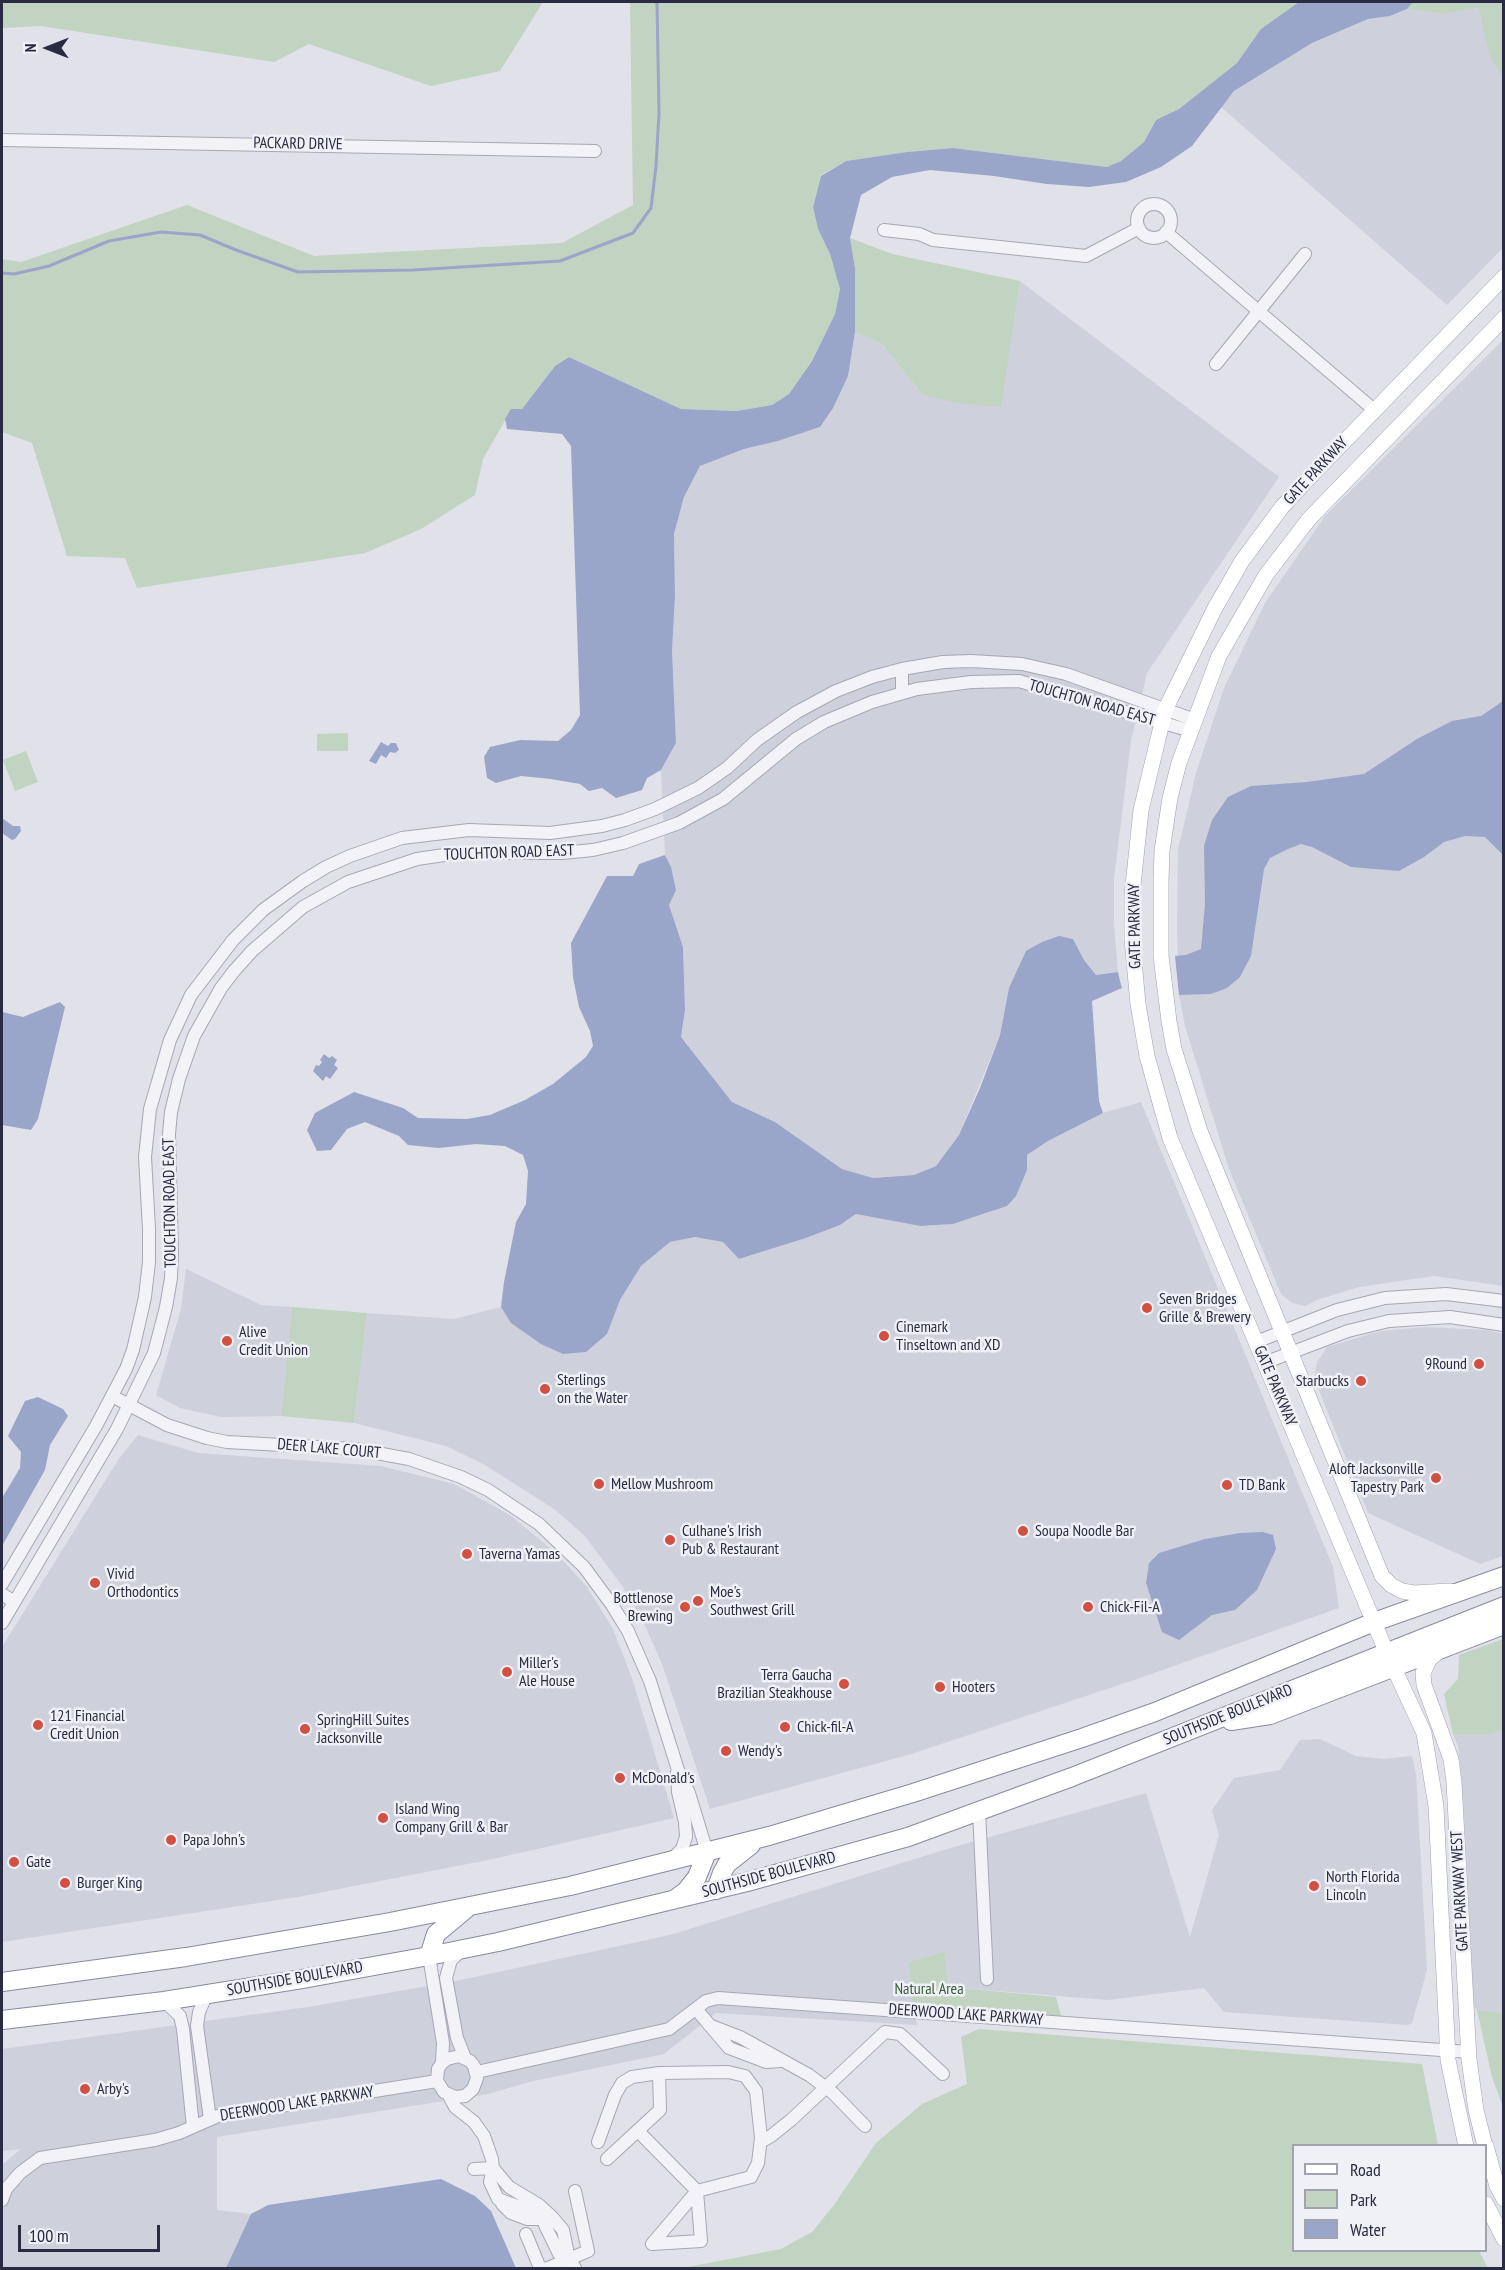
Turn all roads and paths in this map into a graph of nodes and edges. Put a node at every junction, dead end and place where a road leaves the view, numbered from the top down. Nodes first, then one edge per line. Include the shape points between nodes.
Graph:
1 (2, 140) edge
2 (595, 151) dead end
3 (1138, 228) junction
4 (884, 230) dead end
5 (1166, 232) junction
6 (1305, 254) dead end
7 (1503, 277) edge
8 (1259, 311) junction
9 (1503, 318) edge
10 (1215, 364) dead end
11 (1373, 409) junction
12 (902, 669) junction
13 (879, 675) junction
14 (902, 693) junction
15 (888, 696) junction
16 (1163, 717) junction
17 (1193, 726) junction
18 (727, 768) junction
19 (743, 783) junction
20 (457, 831) junction
21 (458, 853) junction
22 (218, 959) junction
23 (234, 971) junction
24 (205, 975) junction
25 (221, 988) junction
26 (1503, 1301) edge
27 (1503, 1324) edge
28 (1282, 1332) junction
29 (1256, 1342) junction
30 (1290, 1353) junction
31 (1264, 1363) junction
32 (112, 1396) junction
33 (129, 1406) junction
34 (1503, 1576) edge
35 (2, 1584) edge
36 (1466, 1590) junction
37 (2, 1594) edge
38 (14, 1602) junction
39 (1503, 1606) edge
40 (1374, 1622) junction
41 (2, 1623) edge
42 (1503, 1625) edge
43 (1443, 1648) junction
44 (1390, 1659) junction
45 (1451, 1759) junction
46 (1430, 1763) junction
47 (678, 1770) junction
48 (980, 1812) junction
49 (769, 1836) junction
50 (707, 1852) junction
51 (667, 1863) junction
52 (1460, 1870) junction
53 (1439, 1872) junction
54 (716, 1890) junction
55 (671, 1902) junction
56 (470, 1906) junction
57 (463, 1949) junction
58 (429, 1956) junction
59 (987, 1978) dead end
60 (2, 1983) edge
61 (207, 1994) junction
62 (164, 2001) junction
63 (696, 2009) junction
64 (2, 2020) edge
65 (1447, 2050) junction
66 (1469, 2052) junction
67 (465, 2058) junction
68 (442, 2063) junction
69 (477, 2072) junction
70 (659, 2073) junction
71 (943, 2074) dead end
72 (437, 2081) junction
73 (826, 2088) junction
74 (473, 2089) junction
75 (449, 2096) junction
76 (210, 2119) junction
77 (474, 2122) junction
78 (865, 2126) dead end
79 (193, 2127) junction
80 (638, 2131) junction
81 (761, 2138) junction
82 (598, 2142) dead end
83 (1466, 2144) edge
84 (1484, 2144) edge
85 (1487, 2153) edge
86 (607, 2159) dead end
87 (493, 2168) junction
88 (474, 2169) dead end
89 (575, 2191) dead end
90 (697, 2191) junction
91 (1503, 2199) edge
92 (2, 2200) edge
93 (1487, 2208) edge
94 (526, 2234) dead end
95 (1503, 2239) edge
96 (572, 2264) edge
97 (543, 2268) edge
98 (548, 2268) edge

1 - 2 street, PACKARD DRIVE
3 - 4 street via 1086,256 933,240 919,234
3 - 5 street via 1152,238
3 - 5 street via 1140,212 1154,204 1167,212 1170,222
5 - 8 street
6 - 8 street
7 - 11 main road, GATE PARKWAY
8 - 10 street
8 - 11 street
9 - 17 main road, GATE PARKWAY via 1309,519 1266,575 1219,656
11 - 16 main road, GATE PARKWAY via 1282,507 1242,561
12 - 13 street, TOUCHTON ROAD EAST
12 - 14 street
12 - 16 street, TOUCHTON ROAD EAST via 944,662 1022,664 1066,674
13 - 15 street
13 - 18 street, TOUCHTON ROAD EAST via 836,691 797,712 757,740
14 - 15 street, TOUCHTON ROAD EAST
14 - 16 street, TOUCHTON ROAD EAST via 961,683 1019,681
15 - 19 street, TOUCHTON ROAD EAST via 824,722 796,739
16 - 17 street, TOUCHTON ROAD EAST
16 - 29 main road, GATE PARKWAY via 1141,810 1134,880 1132,939 1138,1004 1147,1056 1170,1138
17 - 28 main road, GATE PARKWAY via 1170,798 1162,851 1161,956 1169,1021 1200,1131
18 - 19 street
18 - 20 street, TOUCHTON ROAD EAST via 682,797 602,826 550,833
19 - 21 street, TOUCHTON ROAD EAST via 679,823 624,843 562,853
20 - 21 street
20 - 22 street, TOUCHTON ROAD EAST via 402,838 326,867 263,910
21 - 23 street, TOUCHTON ROAD EAST via 403,862 327,893 287,920
22 - 23 street
22 - 24 street, TOUCHTON ROAD EAST
23 - 25 street, TOUCHTON ROAD EAST
24 - 25 street
24 - 32 street, TOUCHTON ROAD EAST via 170,1040 150,1109 145,1157 150,1248 145,1297 133,1350
25 - 33 street, TOUCHTON ROAD EAST via 194,1036 178,1078 169,1134 172,1254 168,1294 154,1353
26 - 28 street via 1446,1294 1393,1297 1350,1306
27 - 30 street via 1450,1317 1396,1320 1356,1329
28 - 29 street
28 - 30 main road, GATE PARKWAY
29 - 31 main road, GATE PARKWAY
30 - 31 street
30 - 36 main road, GATE PARKWAY via 1382,1576 1402,1592
31 - 40 main road, GATE PARKWAY
32 - 33 street, DEER LAKE COURT
32 - 35 street, TOUCHTON ROAD EAST
33 - 38 street, TOUCHTON ROAD EAST
33 - 47 street, DEER LAKE COURT via 167,1425 227,1442 355,1449 409,1459 461,1477 514,1506 562,1544 612,1605 650,1681
34 - 36 highway, SOUTHSIDE BOULEVARD
36 - 40 highway, SOUTHSIDE BOULEVARD
37 - 38 street
38 - 41 street, TOUCHTON ROAD EAST
39 - 44 highway, SOUTHSIDE BOULEVARD
40 - 44 main road, GATE PARKWAY
40 - 49 highway, SOUTHSIDE BOULEVARD via 1093,1734
42 - 43 highway
43 - 44 highway
43 - 45 main road, GATE PARKWAY WEST via 1429,1660 1423,1673
44 - 46 main road, GATE PARKWAY WEST via 1424,1733
44 - 48 highway, SOUTHSIDE BOULEVARD via 1194,1728
45 - 46 main road
45 - 52 main road, GATE PARKWAY WEST
46 - 53 main road, GATE PARKWAY WEST
47 - 50 street, DEER LAKE COURT
47 - 51 street, DEER LAKE COURT via 686,1837 682,1849
48 - 54 highway, SOUTHSIDE BOULEVARD via 908,1837
48 - 59 street
49 - 50 highway, SOUTHSIDE BOULEVARD
49 - 54 highway via 746,1847 727,1864
50 - 51 highway, SOUTHSIDE BOULEVARD
50 - 55 highway via 698,1877
51 - 56 highway, SOUTHSIDE BOULEVARD
52 - 53 main road
52 - 66 main road, GATE PARKWAY WEST
53 - 65 main road, GATE PARKWAY WEST
54 - 55 highway, SOUTHSIDE BOULEVARD
55 - 57 highway, SOUTHSIDE BOULEVARD
56 - 58 highway via 436,1934
56 - 60 highway, SOUTHSIDE BOULEVARD via 288,1941
57 - 58 highway, SOUTHSIDE BOULEVARD
57 - 67 street via 451,1960 446,1978 457,2038
58 - 61 highway, SOUTHSIDE BOULEVARD
58 - 68 street via 443,2043
61 - 62 highway, SOUTHSIDE BOULEVARD
61 - 76 street via 197,2026
62 - 64 highway, SOUTHSIDE BOULEVARD
62 - 79 street via 180,2016 183,2029
63 - 65 street, DEERWOOD LAKE PARKWAY via 706,2001 734,1998
63 - 69 street, DEERWOOD LAKE PARKWAY via 669,2029
63 - 73 street via 709,2025 766,2062 781,2061 809,2074
65 - 66 street, DEERWOOD LAKE PARKWAY
65 - 83 main road, GATE PARKWAY WEST
66 - 84 main road, GATE PARKWAY WEST
67 - 68 street via 453,2057
67 - 69 street
68 - 72 street
69 - 74 street
70 - 80 street via 660,2109
70 - 81 street via 728,2072 745,2076 756,2091
70 - 82 street via 632,2077 622,2083
71 - 73 street via 900,2034 885,2032
72 - 75 street
72 - 76 street, DEERWOOD LAKE PARKWAY
73 - 78 street
73 - 81 street via 771,2136
74 - 75 street via 465,2096
74 - 77 street
75 - 77 street via 455,2107
76 - 79 street, DEERWOOD LAKE PARKWAY
77 - 87 street via 488,2145
79 - 92 street, DEERWOOD LAKE PARKWAY via 155,2140 40,2158 6,2189
80 - 86 street
80 - 90 street
81 - 90 street via 758,2163 751,2177
85 - 91 main road, GATE PARKWAY WEST
87 - 88 street
87 - 96 street via 509,2187 539,2205 563,2230
87 - 96 street via 490,2182 498,2199 510,2213 542,2219 559,2254
89 - 96 street via 588,2252
90 - 90 street via 701,2241 652,2244 659,2235
93 - 95 main road
94 - 97 street
96 - 98 street

